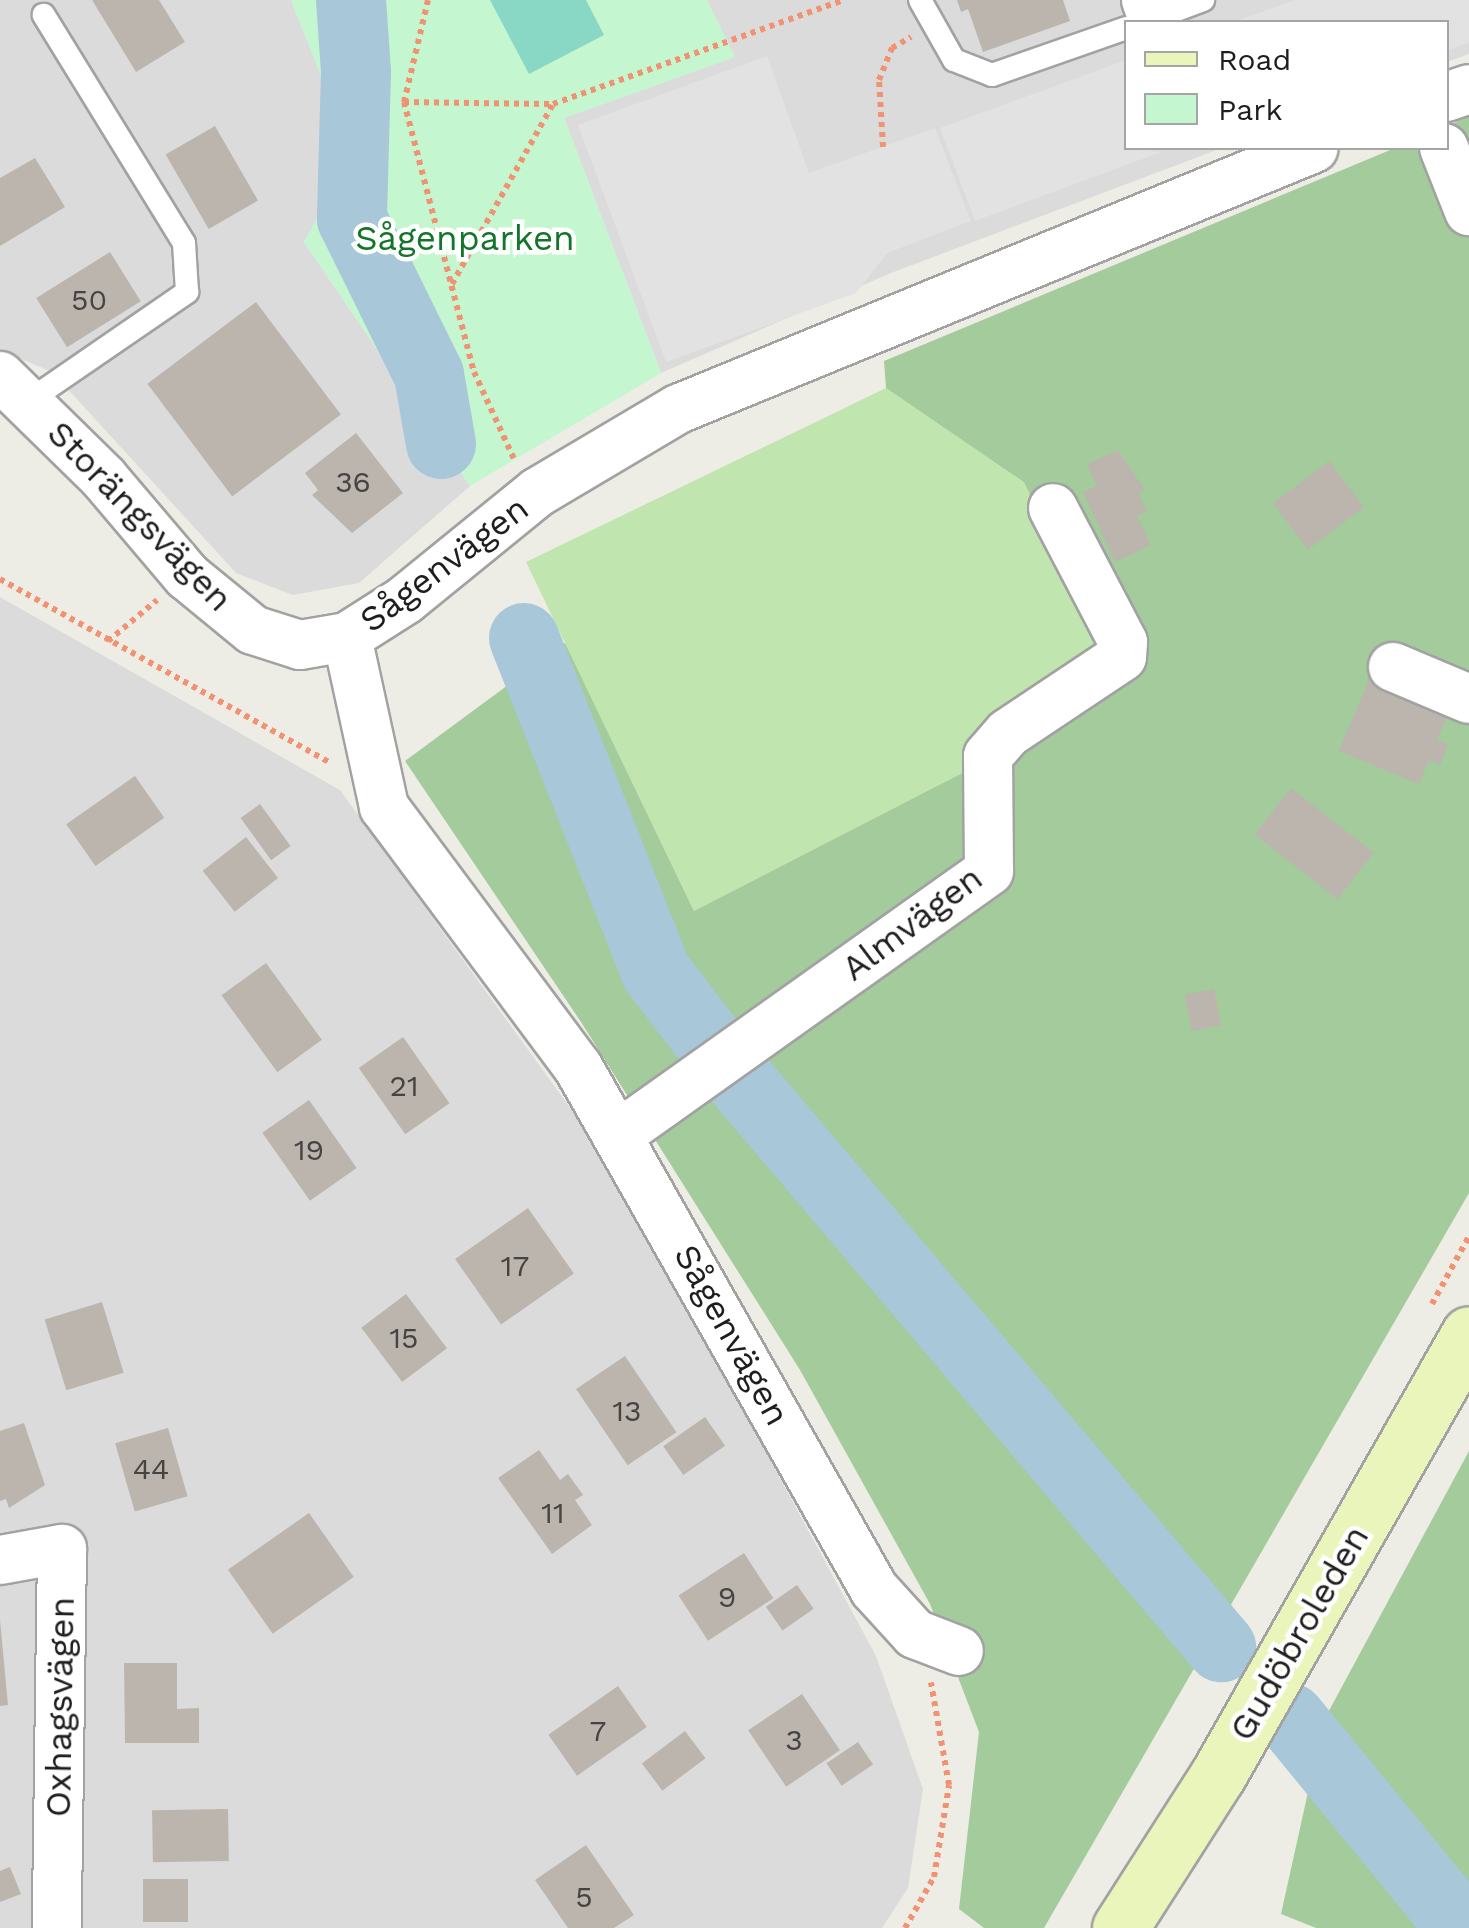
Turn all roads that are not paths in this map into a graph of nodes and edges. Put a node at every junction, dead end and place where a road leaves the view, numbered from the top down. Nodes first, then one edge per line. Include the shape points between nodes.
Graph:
1 (920, 0) edge
2 (1203, 0) edge
3 (44, 14) dead end
4 (1144, 18) edge
5 (1124, 26) edge
6 (1303, 150) edge
7 (1445, 150) edge
8 (1206, 167) edge
9 (1469, 211) edge
10 (15, 388) edge
11 (1053, 508) dead end
12 (347, 637) junction
13 (1393, 667) dead end
14 (1469, 699) edge
15 (618, 1135) junction
16 (1469, 1334) edge
17 (0, 1560) edge
18 (959, 1651) dead end
19 (57, 1928) edge
20 (1120, 1928) edge

1 - 5 lane via 954,60 992,75
2 - 4 lane
3 - 10 lane via 184,243 187,292
6 - 8 street, Sågenvägen
7 - 9 street
8 - 12 street, Sågenvägen via 678,409 538,492 405,600
10 - 12 street, Storängsvägen via 187,576 253,630 300,645
11 - 15 street, Almvägen via 1123,642 1122,657 1008,733 988,756 989,871
12 - 15 street, Sågenvägen via 384,808 578,1067
13 - 14 street
15 - 18 street, Sågenvägen via 874,1589 915,1634
16 - 20 main road, Gudöbroleden via 1218,1775
17 - 19 street, Oxhagsvägen via 62,1549

